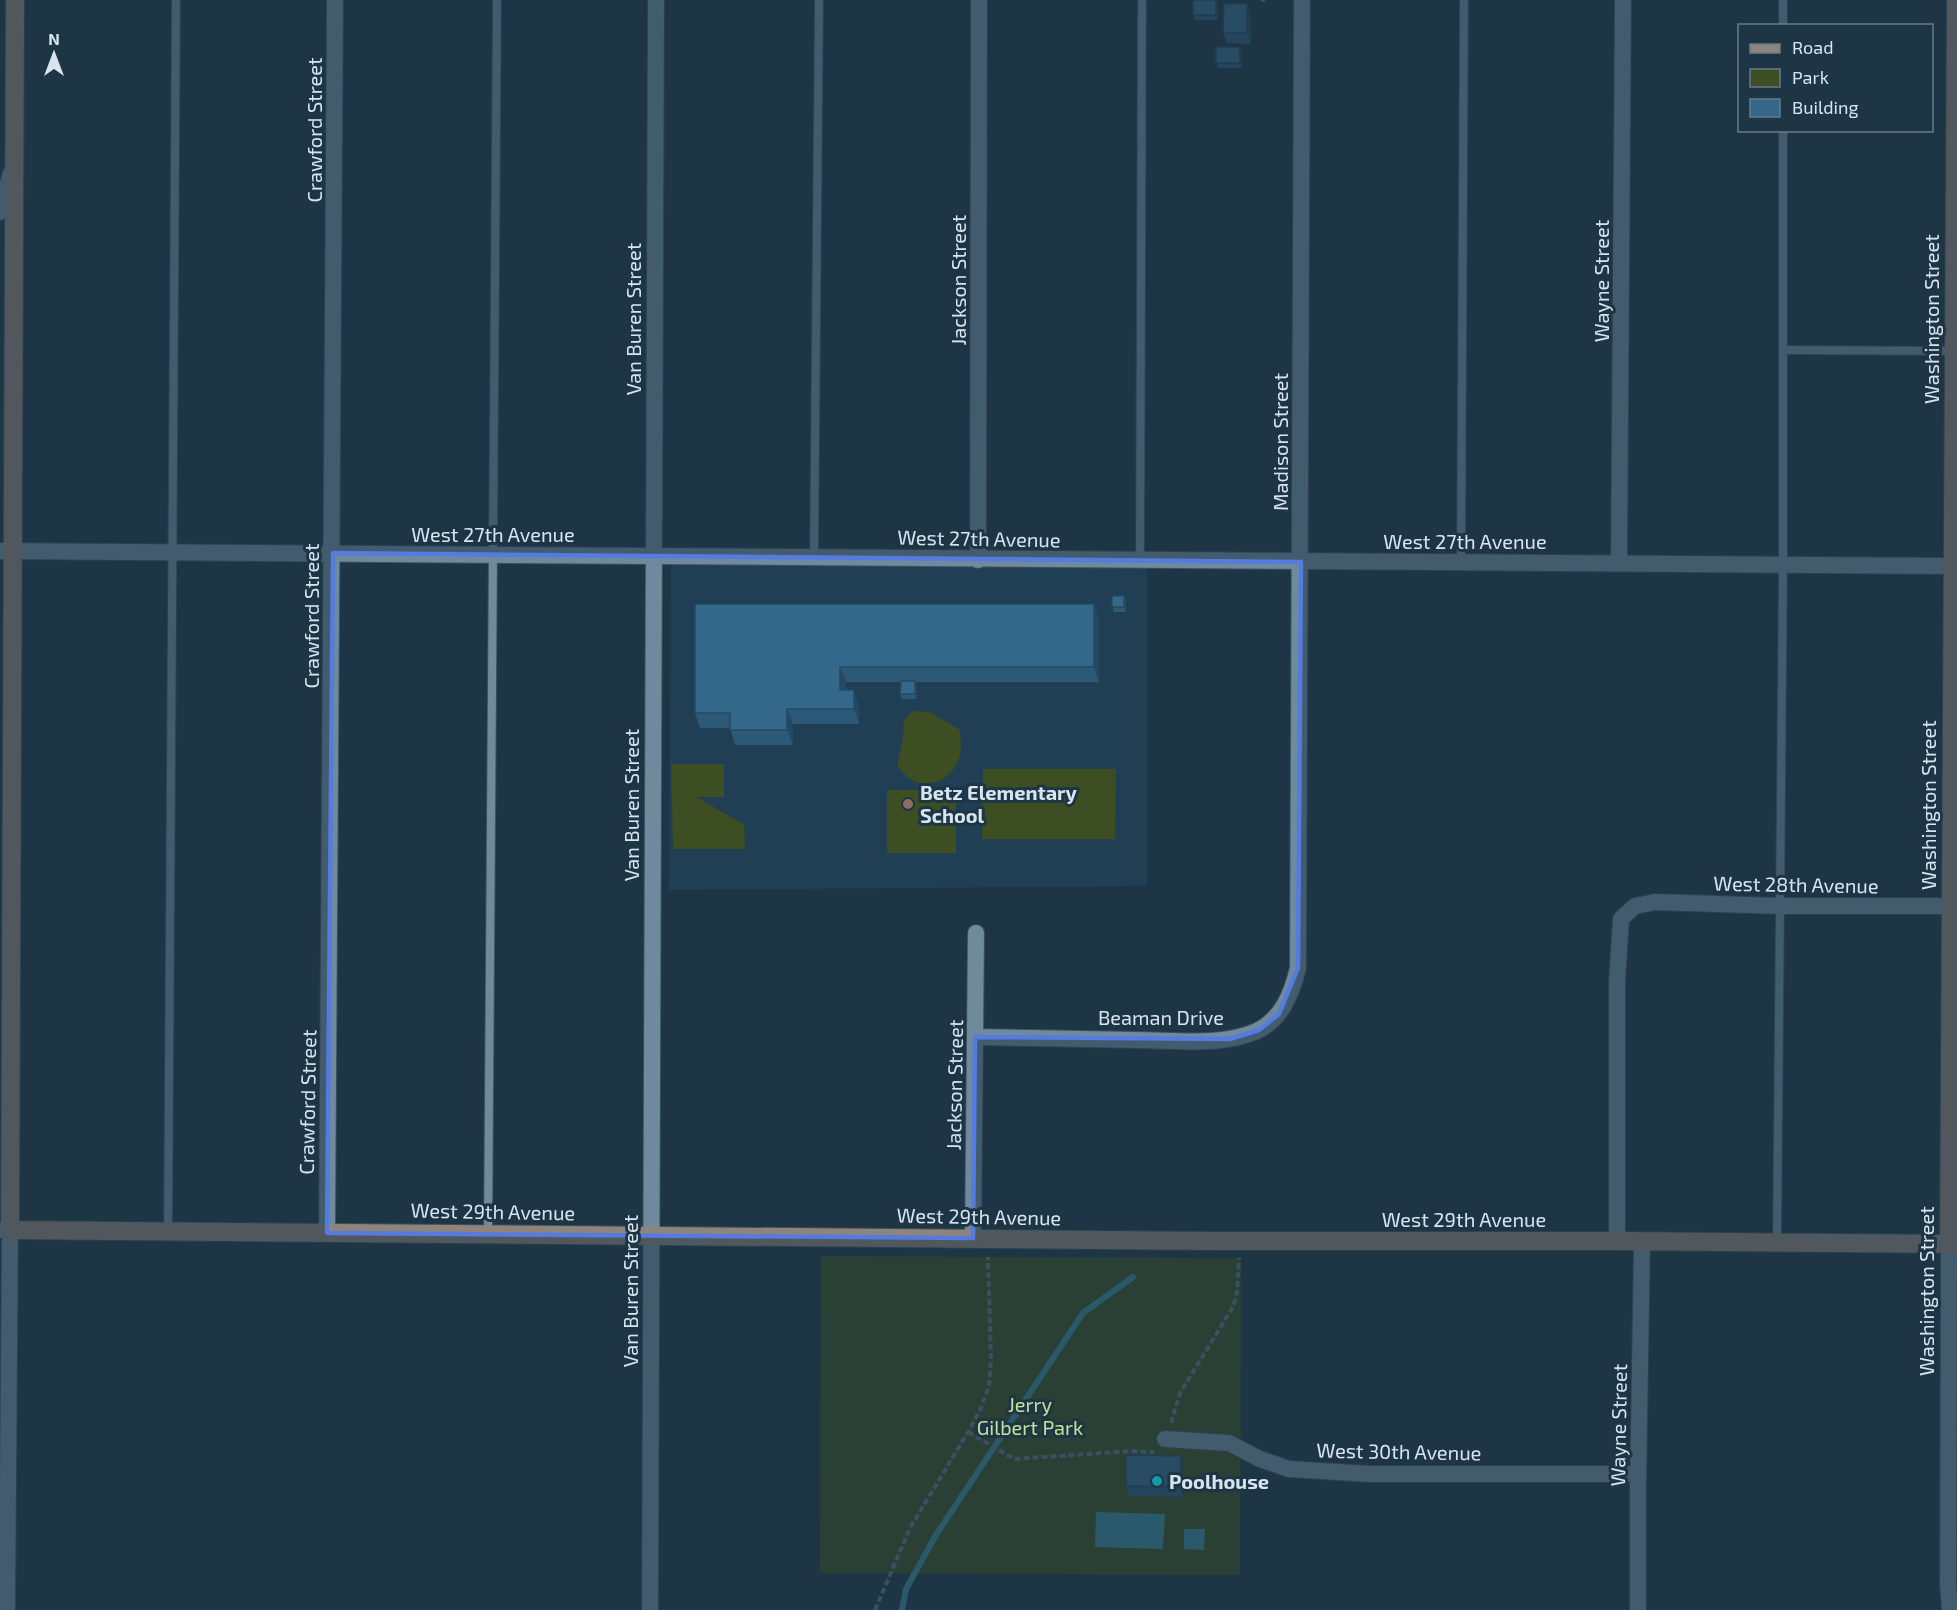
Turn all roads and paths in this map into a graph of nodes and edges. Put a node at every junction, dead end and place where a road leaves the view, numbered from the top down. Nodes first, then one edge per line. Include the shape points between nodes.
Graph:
1 (15, 0) edge
2 (176, 0) edge
3 (335, 0) edge
4 (497, 0) edge
5 (656, 0) edge
6 (819, 0) edge
7 (979, 0) edge
8 (1142, 0) edge
9 (1302, 0) edge
10 (1464, 0) edge
11 (1623, 0) edge
12 (1783, 0) edge
13 (1956, 0) edge
14 (1783, 24) edge
15 (1783, 132) edge
16 (14, 164) junction
17 (0, 212) edge
18 (1783, 350) junction
19 (1954, 351) junction
20 (6, 551) edge
21 (173, 552) junction
22 (333, 553) junction
23 (493, 555) junction
24 (653, 555) junction
25 (814, 557) junction
26 (978, 560) junction
27 (1140, 561) junction
28 (1301, 562) junction
29 (1461, 562) junction
30 (1619, 563) junction
31 (1783, 566) junction
32 (1954, 566) edge
33 (1298, 885) joint
34 (1779, 906) junction
35 (1954, 906) edge
36 (976, 933) dead end
37 (975, 1037) junction
38 (5, 1230) edge
39 (168, 1232) junction
40 (327, 1233) junction
41 (488, 1234) junction
42 (652, 1236) junction
43 (980, 1238) junction
44 (1617, 1241) junction
45 (1642, 1242) junction
46 (1777, 1242) junction
47 (1953, 1244) edge
48 (1231, 1254) dead end
49 (1953, 1346) edge
50 (970, 1434) junction
51 (1165, 1439) joint
52 (1132, 1451) dead end
53 (5, 1463) edge
54 (1638, 1474) junction
55 (8, 1610) edge
56 (650, 1610) edge
57 (875, 1610) edge
58 (1638, 1610) edge
59 (1950, 1610) edge

1 - 16 street
2 - 21 lane
3 - 22 street, Crawford Street
4 - 23 lane
5 - 24 street, Van Buren Street
6 - 25 lane
7 - 26 street, Jackson Street
8 - 27 lane
9 - 28 street, Madison Street
10 - 29 lane
11 - 30 street, Wayne Street
12 - 14 lane
13 - 19 street, Washington Street
15 - 18 lane
16 - 17 street
16 - 20 street
18 - 19 lane
18 - 31 lane
19 - 32 street, Washington Street
20 - 21 street, West 27th Avenue
20 - 38 street
21 - 22 street, West 27th Avenue
21 - 39 lane
22 - 23 street, West 27th Avenue
22 - 40 street, Crawford Street
23 - 24 street, West 27th Avenue
23 - 41 lane
24 - 25 street, West 27th Avenue
24 - 42 street, Van Buren Street
25 - 26 street, West 27th Avenue
26 - 27 street, West 27th Avenue
27 - 28 street, West 27th Avenue
28 - 29 street, West 27th Avenue
28 - 33 street, Madison Street
29 - 30 street, West 27th Avenue
30 - 31 street, West 27th Avenue
31 - 32 street, West 27th Avenue
31 - 34 lane
32 - 35 street, Washington Street
33 - 37 street, Beaman Drive via 1298,968 1292,993 1279,1014 1259,1030 1230,1039 1191,1041
34 - 35 street, West 28th Avenue
34 - 44 street, West 28th Avenue via 1655,902 1635,906 1620,919
34 - 46 lane
35 - 47 street, Washington Street
36 - 37 street, Jackson Street
37 - 43 street, Jackson Street
38 - 39 street, West 29th Avenue
38 - 53 street
39 - 40 street, West 29th Avenue
40 - 41 street, West 29th Avenue
41 - 42 street, West 29th Avenue
42 - 43 street, West 29th Avenue
42 - 56 street, Van Buren Street
43 - 44 street, West 29th Avenue
43 - 50 path via 991,1360 989,1386
44 - 45 street, West 29th Avenue
45 - 46 street, West 29th Avenue
45 - 54 street, Wayne Street
46 - 47 street, West 29th Avenue
47 - 49 street, Washington Street
48 - 51 path via 1239,1254 1233,1307 1180,1393
49 - 59 street, Washington Street
50 - 52 path via 1014,1460
50 - 57 path via 910,1528
51 - 54 street, West 30th Avenue via 1228,1443 1289,1469 1370,1474
53 - 55 street
54 - 58 street, Wayne Street

